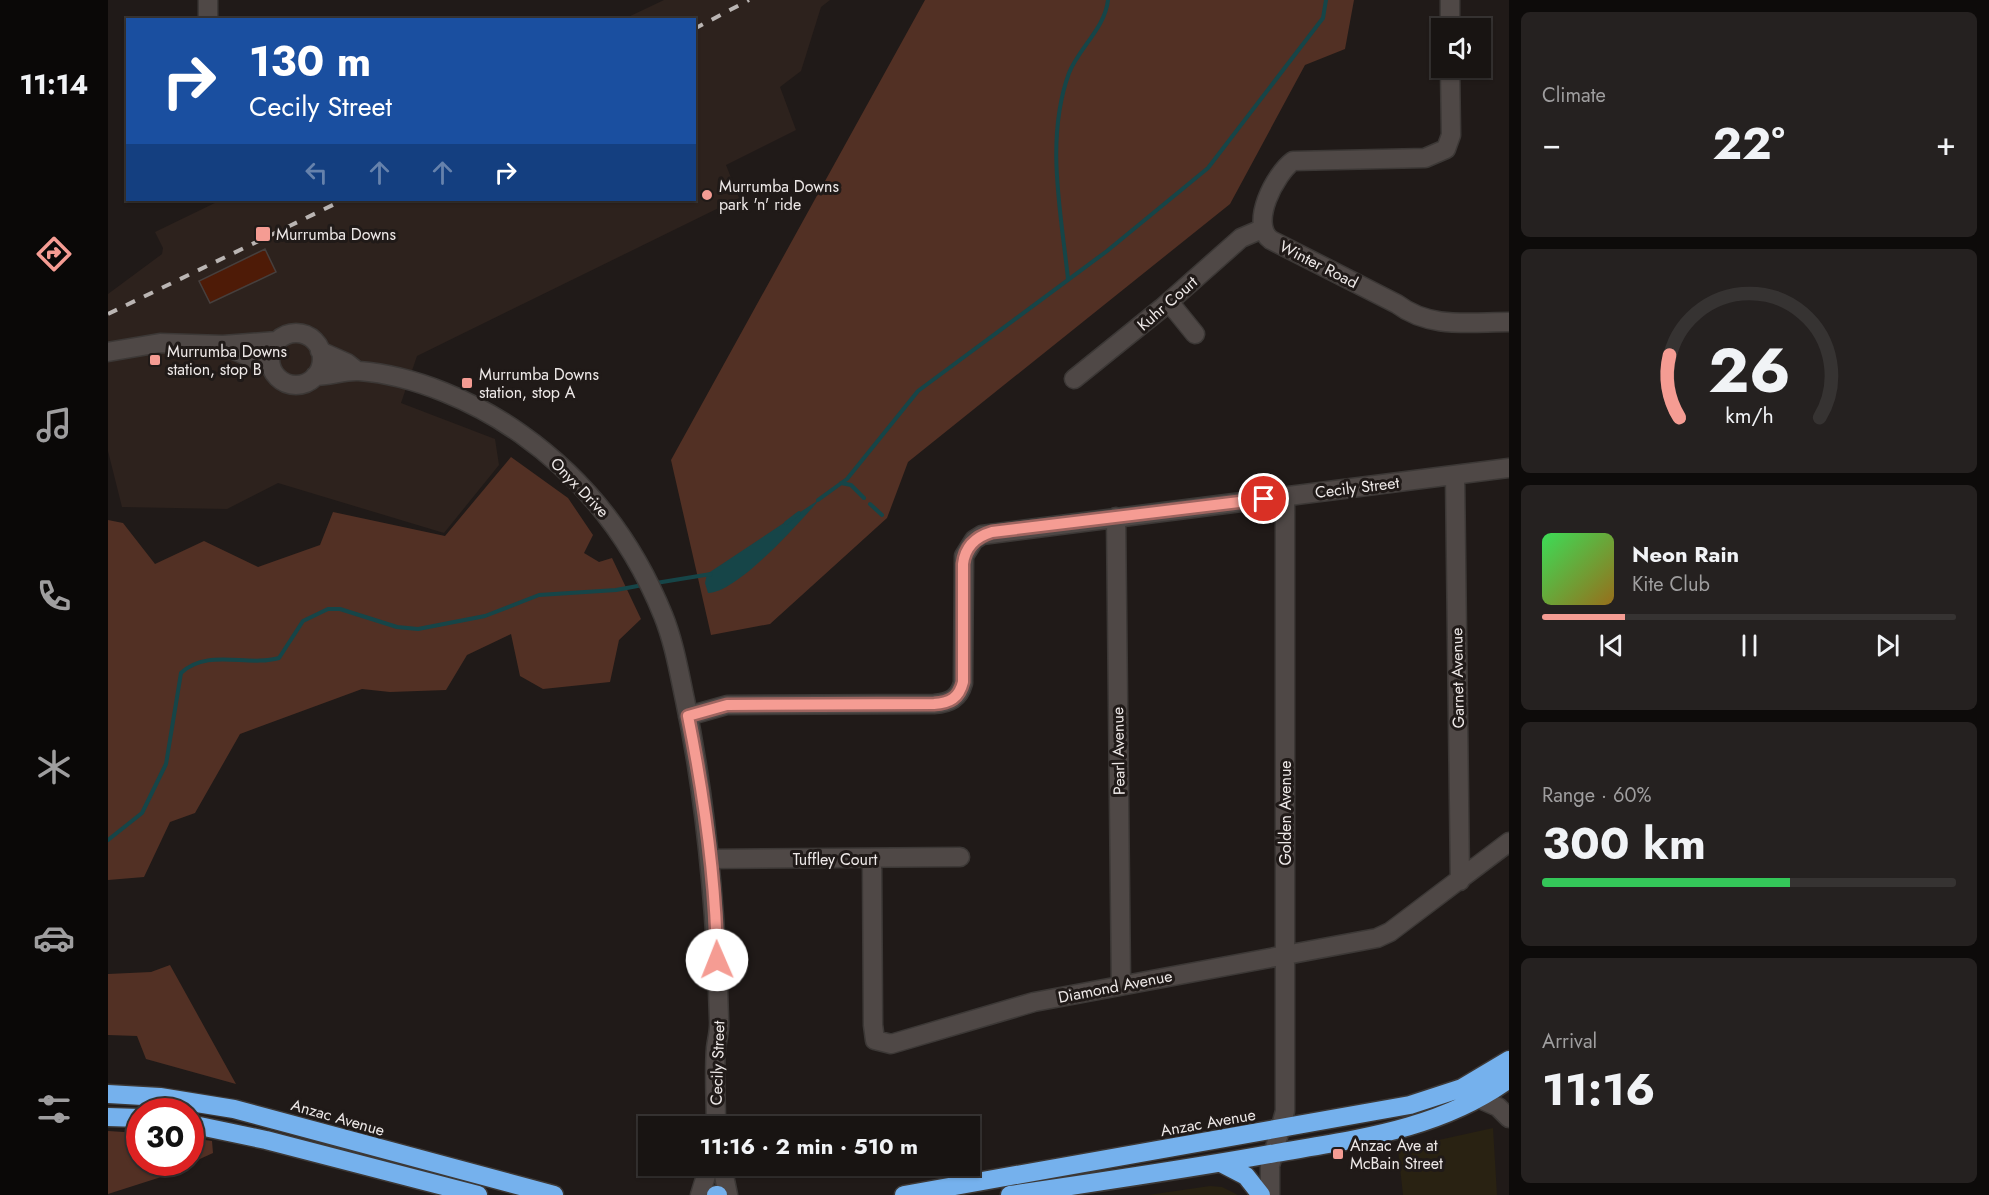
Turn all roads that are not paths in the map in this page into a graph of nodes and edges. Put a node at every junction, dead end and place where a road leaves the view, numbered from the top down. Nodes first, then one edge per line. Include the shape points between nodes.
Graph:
1 (208, 0) edge
2 (1449, 0) edge
3 (208, 18) edge
4 (1450, 18) edge
5 (1450, 78) edge
6 (1262, 229) junction
7 (1169, 302) junction
8 (1509, 322) edge
9 (1195, 334) dead end
10 (276, 341) junction
11 (223, 345) junction
12 (320, 351) junction
13 (108, 352) edge
14 (270, 366) junction
15 (356, 370) junction
16 (315, 376) junction
17 (1074, 379) dead end
18 (1509, 468) edge
19 (1455, 475) junction
20 (1286, 496) junction
21 (1116, 517) junction
22 (688, 716) junction
23 (1509, 842) edge
24 (960, 856) dead end
25 (709, 859) junction
26 (872, 859) junction
27 (1460, 881) junction
28 (1285, 955) junction
29 (1121, 985) junction
30 (1509, 1060) edge
31 (1509, 1079) edge
32 (108, 1094) edge
33 (1479, 1099) junction
34 (716, 1116) edge
35 (108, 1117) edge
36 (126, 1118) edge
37 (1509, 1118) edge
38 (204, 1127) edge
39 (1281, 1129) junction
40 (1273, 1154) junction
41 (1221, 1163) junction
42 (706, 1176) edge
43 (724, 1176) edge
44 (478, 1195) edge
45 (554, 1195) edge
46 (700, 1195) edge
47 (728, 1195) edge
48 (904, 1195) edge
49 (1010, 1195) edge
50 (1261, 1195) edge
51 (1270, 1195) edge

1 - 3 street
2 - 4 street
5 - 6 street, Winter Road via 1450,135 1446,149 1425,158 1293,161 1283,170 1261,214
6 - 7 street, Kuhr Court via 1241,238
6 - 8 street, Winter Road via 1271,240 1409,313 1431,321
7 - 9 street
7 - 17 street, Kuhr Court
10 - 11 street
10 - 12 street via 287,334 301,333 313,339
10 - 14 street via 270,353
11 - 13 street via 160,343
11 - 14 street
12 - 15 street, Onyx Drive
12 - 16 street via 321,364
14 - 16 street via 281,381 294,385
15 - 16 street, Onyx Drive
15 - 22 street, Onyx Drive via 413,382 476,407 544,450 579,483 626,541 664,617
18 - 19 street, Cecily Street
19 - 20 street, Cecily Street
19 - 27 street, Garnet Avenue
20 - 21 street, Cecily Street
20 - 28 street, Golden Avenue
21 - 22 street, Cecily Street via 992,532 974,540 963,564 963,682 950,701 727,705
21 - 29 street, Pearl Avenue
22 - 25 street, Cecily Street
23 - 27 street, Diamond Avenue
24 - 26 street, Tuffley Court
25 - 26 street, Tuffley Court
25 - 34 street, Cecily Street via 719,1020
26 - 29 street, Diamond Avenue via 875,1040 891,1044 1034,1002
27 - 28 street, Diamond Avenue via 1377,938
28 - 29 street, Diamond Avenue
28 - 39 street, Golden Avenue via 1285,1111
30 - 39 highway, Anzac Avenue via 1482,1078 1430,1101
31 - 33 highway
32 - 45 highway, Anzac Avenue via 160,1097 234,1109
33 - 37 street via 1498,1107
33 - 40 highway via 1419,1125
35 - 36 highway
38 - 44 highway
39 - 40 street, Golden Avenue
39 - 48 highway, Anzac Avenue
40 - 41 highway
40 - 51 street, Golden Avenue
41 - 49 highway
41 - 50 highway via 1246,1176
42 - 46 street
43 - 47 street

